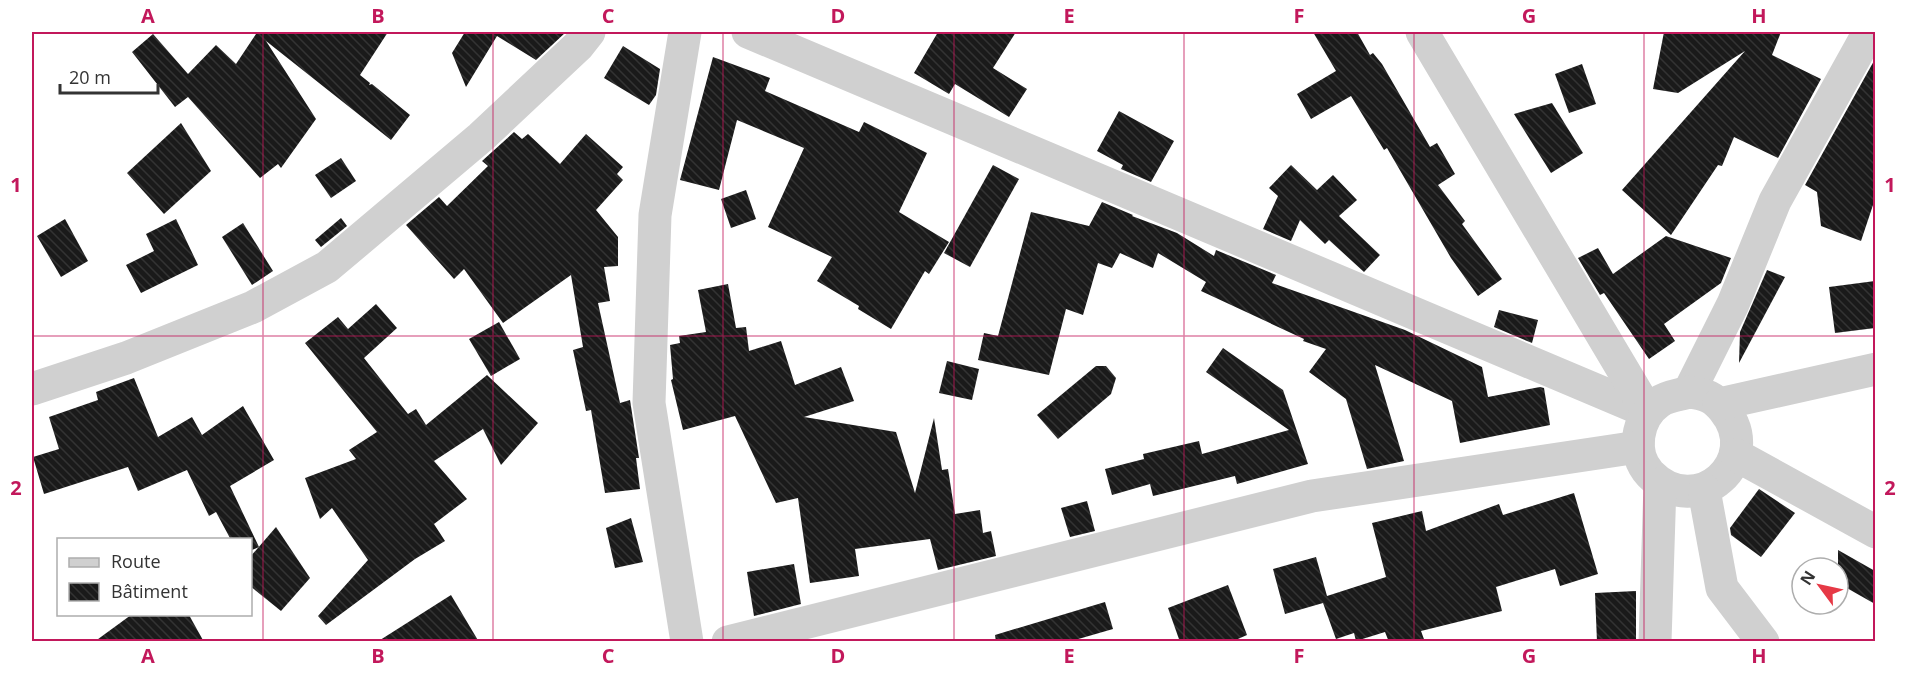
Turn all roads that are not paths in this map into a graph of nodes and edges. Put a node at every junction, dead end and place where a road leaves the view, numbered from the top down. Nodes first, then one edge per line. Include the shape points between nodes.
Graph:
1 (589, 32) edge
2 (685, 32) edge
3 (748, 32) edge
4 (1422, 32) edge
5 (1869, 32) edge
6 (1875, 369) edge
7 (32, 389) edge
8 (1689, 392) junction
9 (1719, 404) junction
10 (1648, 411) junction
11 (1638, 447) junction
12 (1736, 455) junction
13 (1660, 484) junction
14 (1704, 490) junction
15 (1875, 532) edge
16 (687, 642) edge
17 (728, 642) edge
18 (1655, 642) edge
19 (1763, 642) edge

1 - 7 street via 481,137 327,267 253,307 126,358
2 - 16 street via 655,215 649,403
3 - 10 street
4 - 10 street
5 - 8 street via 1775,201 1733,304
6 - 9 street
8 - 9 street via 1706,394
8 - 10 street via 1660,401
9 - 12 street via 1731,418 1737,436
10 - 11 street via 1640,428
11 - 13 street via 1645,468
11 - 17 street via 1312,496
12 - 14 street via 1724,477
12 - 15 street
13 - 14 street via 1682,492
13 - 18 street
14 - 19 street via 1722,588

